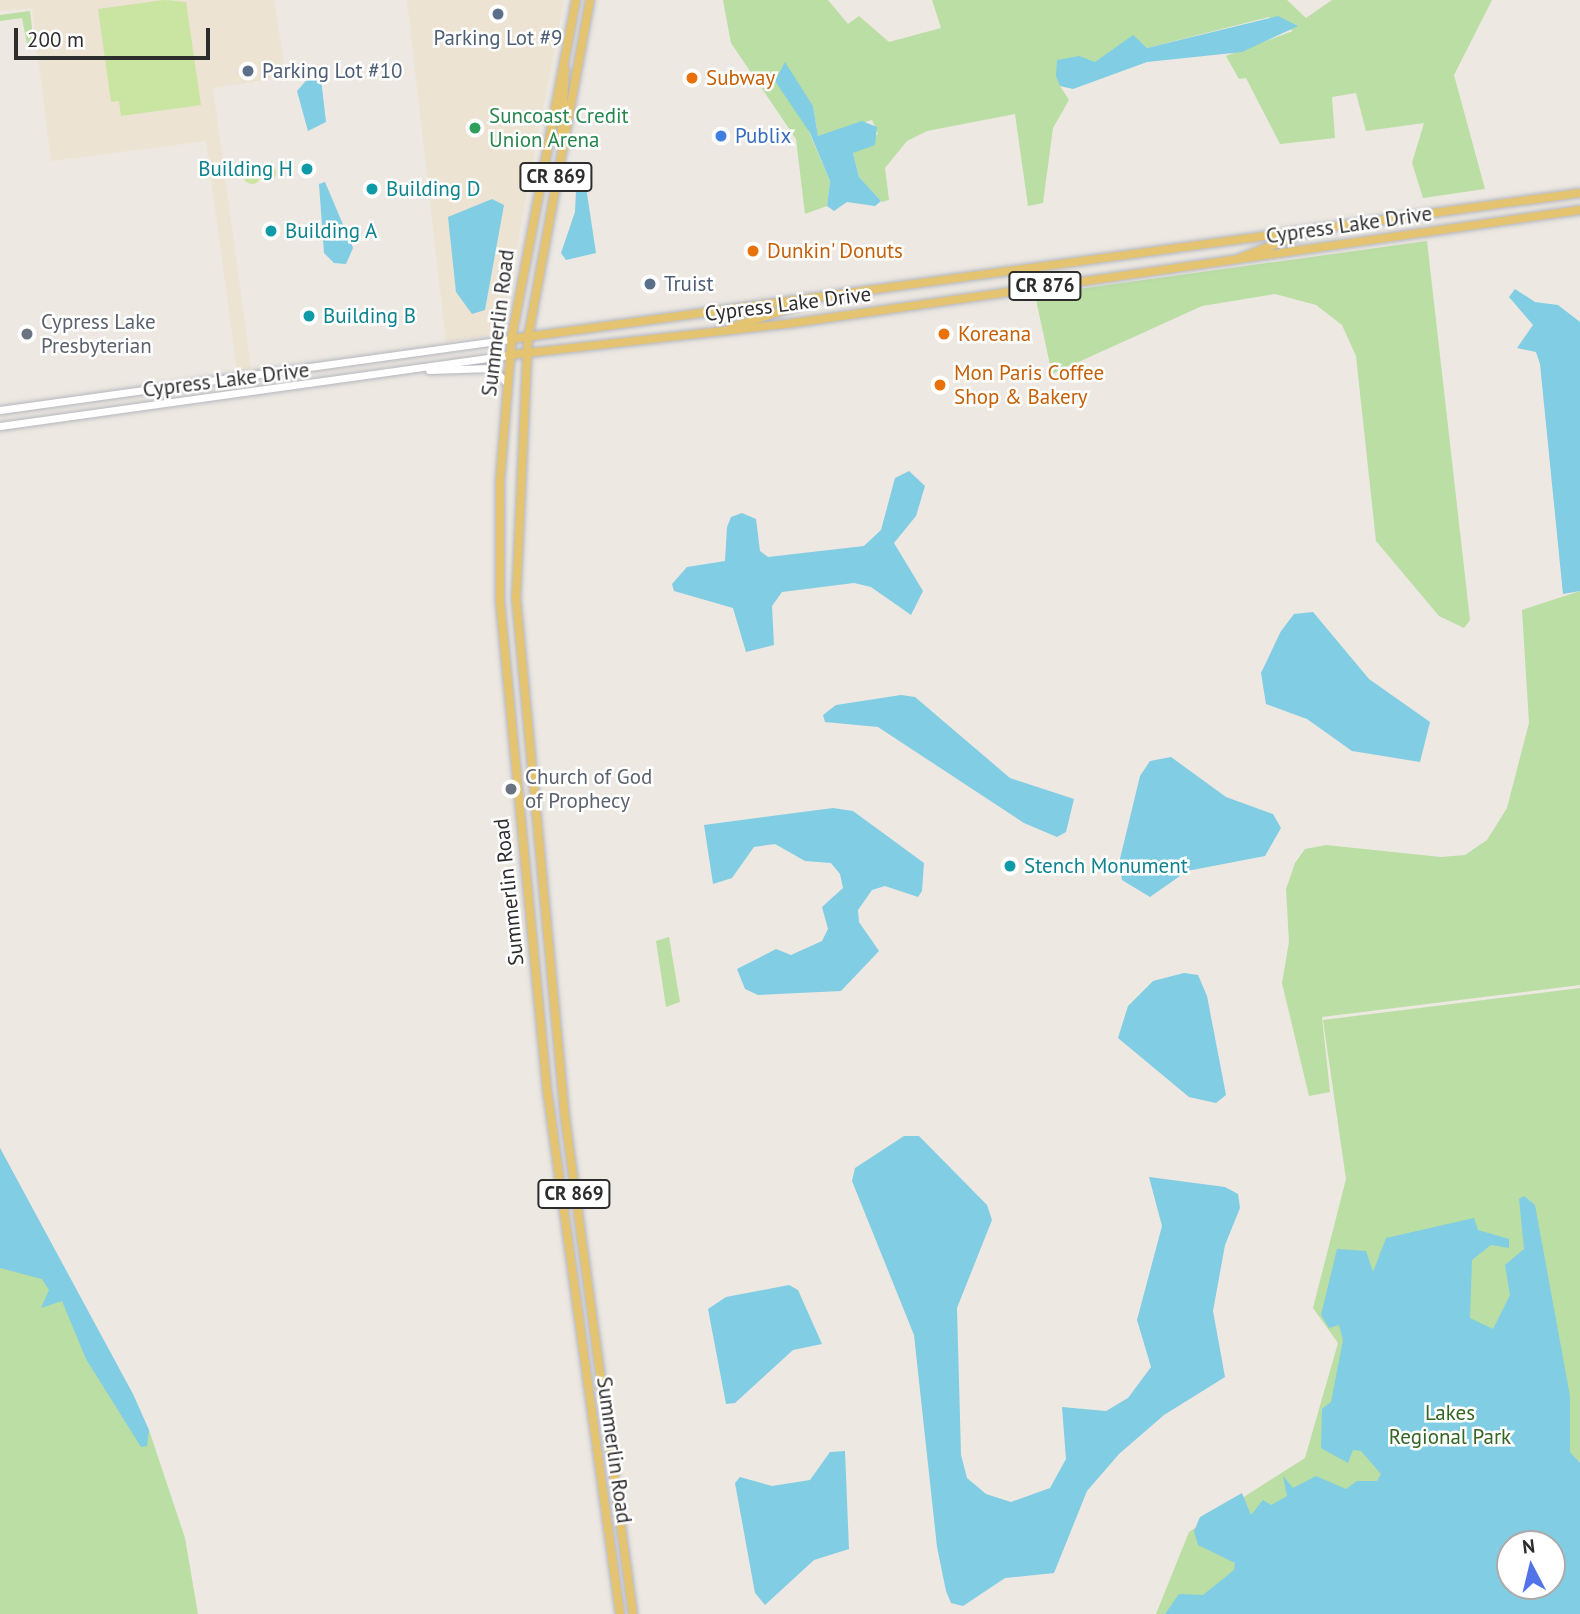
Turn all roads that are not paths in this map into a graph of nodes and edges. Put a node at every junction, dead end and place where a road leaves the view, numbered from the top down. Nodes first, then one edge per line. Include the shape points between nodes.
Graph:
1 (576, 0) edge
2 (590, 0) edge
3 (564, 66) junction
4 (562, 149) junction
5 (1580, 193) edge
6 (1580, 210) edge
7 (1304, 233) junction
8 (1240, 258) junction
9 (816, 299) junction
10 (729, 329) junction
11 (528, 337) junction
12 (511, 339) junction
13 (526, 354) junction
14 (509, 355) junction
15 (418, 369) junction
16 (506, 383) junction
17 (0, 410) edge
18 (0, 426) edge
19 (620, 1614) edge
20 (633, 1614) edge

1 - 3 main road, Summerlin Road / CR 869
2 - 4 main road, Summerlin Road / CR 869
3 - 4 main road
3 - 12 main road, Summerlin Road / CR 869
4 - 11 main road, Summerlin Road / CR 869
5 - 7 main road, Cypress Lake Drive / CR 876
6 - 8 main road, Cypress Lake Drive / CR 876
7 - 8 main road
7 - 9 main road, Cypress Lake Drive / CR 876
8 - 10 main road, Cypress Lake Drive / CR 876
9 - 10 main road
9 - 11 main road, Cypress Lake Drive / CR 876
10 - 13 main road, Cypress Lake Drive / CR 876
11 - 12 main road, Cypress Lake Drive / CR 876
11 - 13 main road, Summerlin Road / CR 869
12 - 14 main road, Summerlin Road / CR 869
12 - 17 main road, Cypress Lake Drive / CR 876
13 - 14 main road, Cypress Lake Drive / CR 876
13 - 20 main road, Summerlin Road / CR 869 via 516,557 520,683 573,1190
14 - 15 main road, Cypress Lake Drive / CR 876
14 - 16 main road, Summerlin Road / CR 869
15 - 16 main road via 492,368
15 - 18 main road, Cypress Lake Drive / CR 876
16 - 19 main road, Summerlin Road / CR 869 via 499,537 508,715 557,1170

